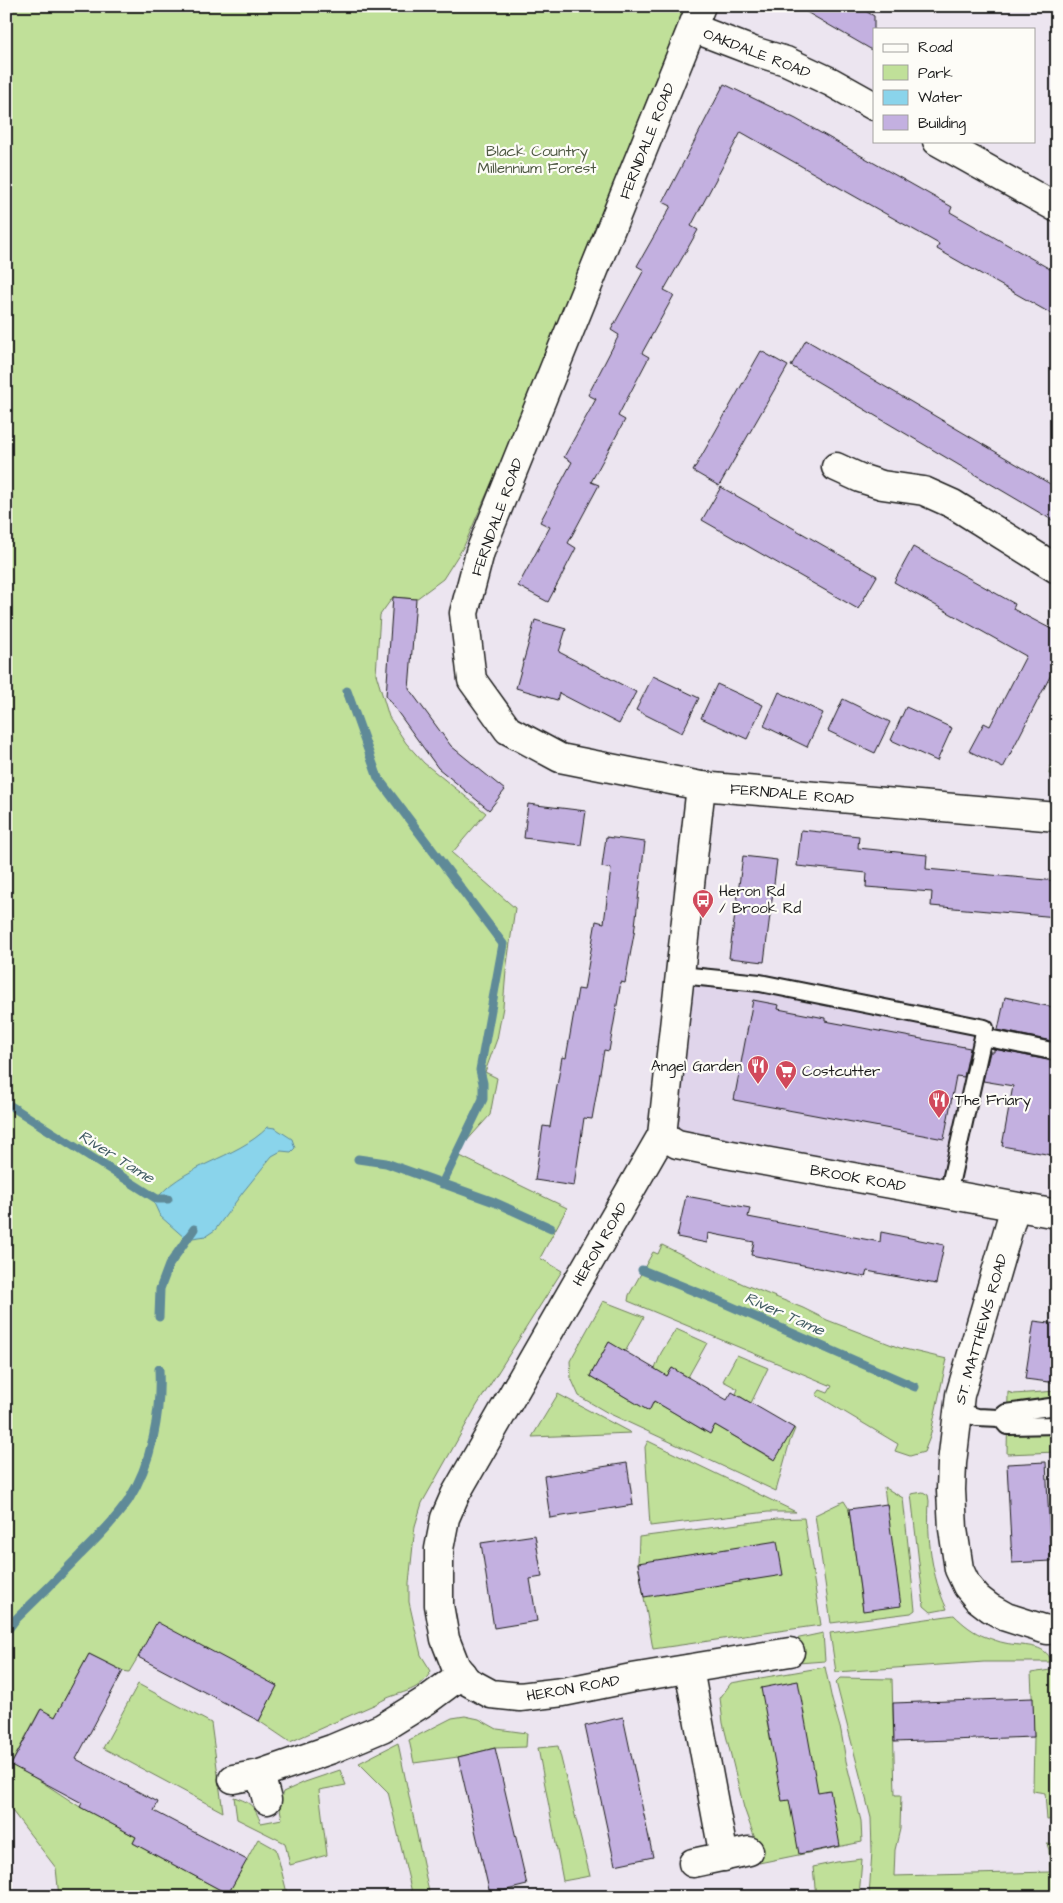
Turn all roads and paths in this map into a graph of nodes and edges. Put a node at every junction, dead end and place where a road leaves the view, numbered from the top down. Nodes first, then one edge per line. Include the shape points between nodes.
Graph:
1 (697, 17) edge
2 (873, 105) edge
3 (939, 142) edge
4 (1057, 208) edge
5 (836, 467) dead end
6 (1057, 569) edge
7 (701, 786) junction
8 (1057, 817) edge
9 (680, 974) junction
10 (983, 1037) junction
11 (1057, 1052) edge
12 (662, 1135) junction
13 (948, 1194) junction
14 (1015, 1207) junction
15 (1057, 1214) edge
16 (1057, 1406) edge
17 (958, 1411) junction
18 (1000, 1418) junction
19 (1057, 1425) edge
20 (1057, 1629) edge
21 (790, 1652) dead end
22 (689, 1670) junction
23 (462, 1674) junction
24 (260, 1774) junction
25 (233, 1779) dead end
26 (267, 1800) dead end
27 (693, 1863) dead end

1 - 2 street, OAKDALE ROAD via 753,51 786,61
1 - 7 street, FERNDALE ROAD via 480,552 464,614 472,680 508,730 560,758
3 - 4 street
5 - 6 street via 882,485 924,491 953,504
7 - 8 street, FERNDALE ROAD
7 - 9 street, HERON ROAD
9 - 10 lane via 760,983 985,1028
9 - 12 street, HERON ROAD
10 - 11 lane
10 - 13 lane
12 - 13 street, BROOK ROAD via 677,1144
12 - 23 street, HERON ROAD via 445,1518 439,1549 439,1605 445,1639
13 - 14 street, BROOK ROAD
14 - 15 street, BROOK ROAD
14 - 17 street, ST. MATTHEWS ROAD
16 - 18 lane via 1006,1413
17 - 18 lane
17 - 20 street, ST. MATTHEWS ROAD via 951,1481 952,1529 959,1569 967,1586 990,1608 1006,1617 1047,1630
18 - 19 lane via 1008,1426
21 - 22 street, HERON ROAD
22 - 23 street, HERON ROAD via 520,1697 491,1694 467,1681
22 - 27 street via 736,1854
23 - 24 street via 382,1728
24 - 25 street
24 - 26 street

